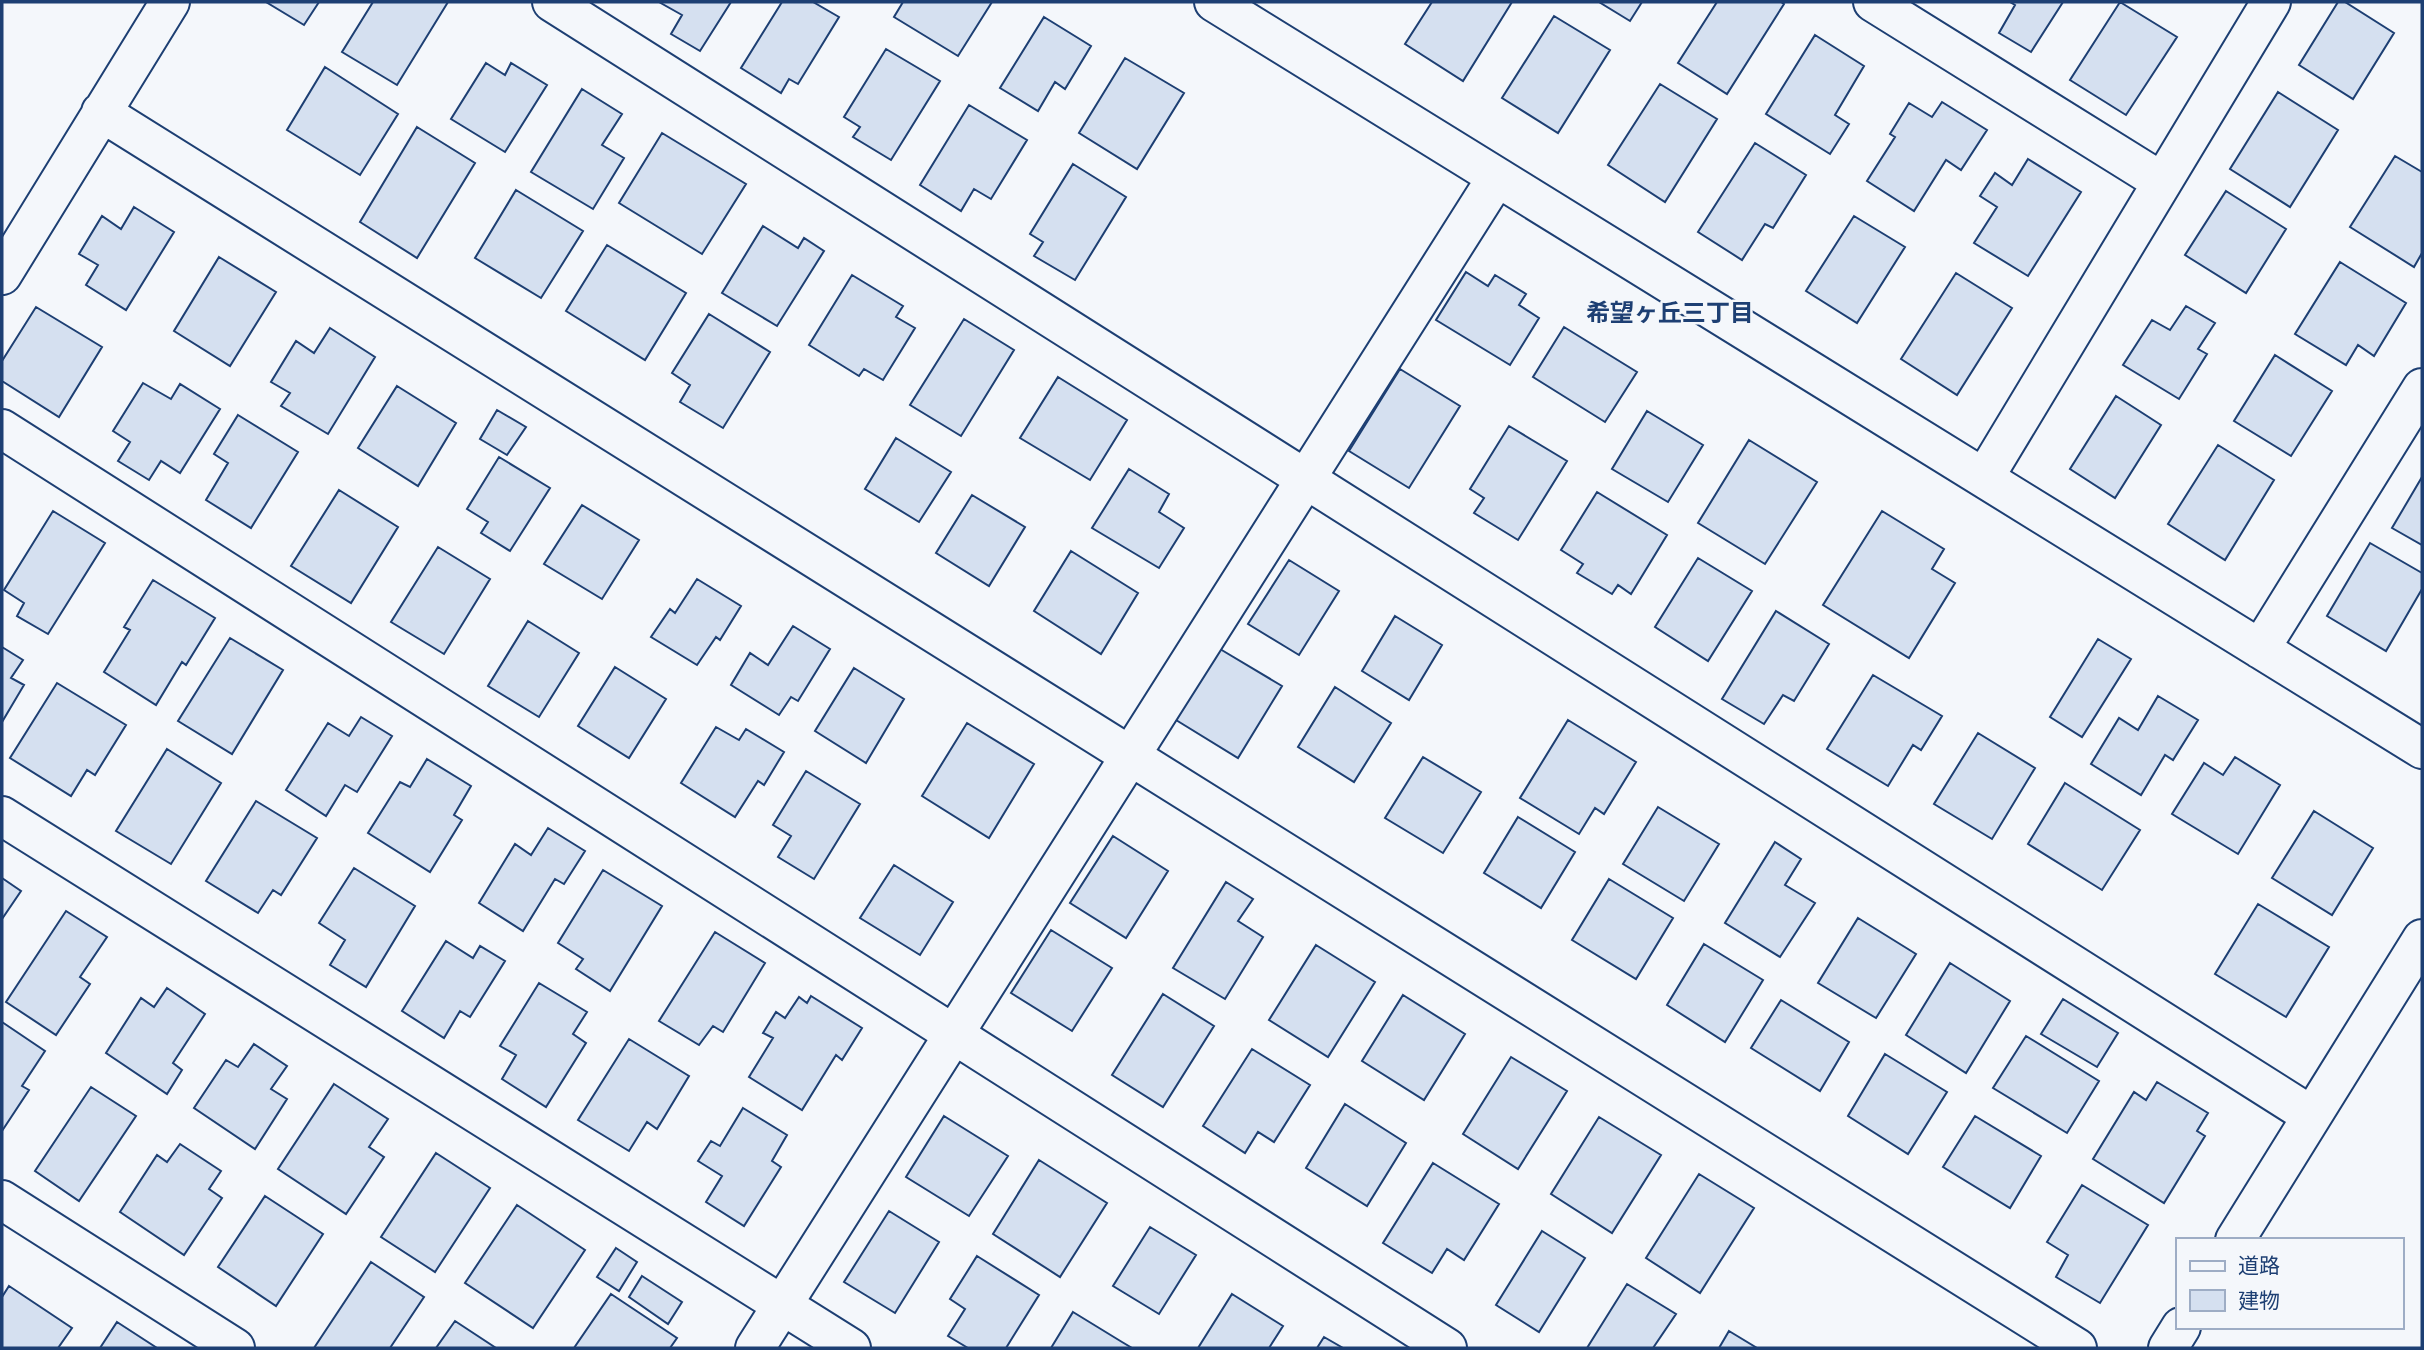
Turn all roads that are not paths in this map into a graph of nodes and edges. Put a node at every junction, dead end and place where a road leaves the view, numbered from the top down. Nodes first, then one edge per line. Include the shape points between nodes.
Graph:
1 (170, 2) edge
2 (552, 2) edge
3 (1214, 2) edge
4 (1872, 2) edge
5 (2271, 2) edge
6 (101, 111) junction
7 (1497, 177) junction
8 (2162, 182) junction
9 (2, 275) edge
10 (2422, 388) edge
11 (2, 429) edge
12 (1307, 478) junction
13 (1984, 478) junction
14 (2260, 649) junction
15 (2422, 749) edge
16 (1130, 755) junction
17 (2, 816) edge
18 (2422, 939) edge
19 (953, 1035) junction
20 (2312, 1116) junction
21 (2, 1200) edge
22 (2236, 1238) edge
23 (782, 1305) junction
24 (2180, 1329) edge
25 (235, 1348) edge
26 (755, 1348) edge
27 (851, 1348) edge
28 (1447, 1348) edge
29 (2077, 1348) edge
30 (2168, 1348) edge

1 - 6 street
2 - 12 street
3 - 7 street
4 - 8 street
5 - 8 street
6 - 9 street
6 - 16 street
7 - 12 street
7 - 13 street
8 - 13 street
10 - 14 street
11 - 19 street
12 - 16 street
12 - 20 street
13 - 14 street
14 - 15 street
16 - 19 street
16 - 29 street
17 - 23 street
18 - 20 street
19 - 23 street
19 - 28 street
20 - 22 street
21 - 25 street
23 - 26 street
23 - 27 street
24 - 30 street

